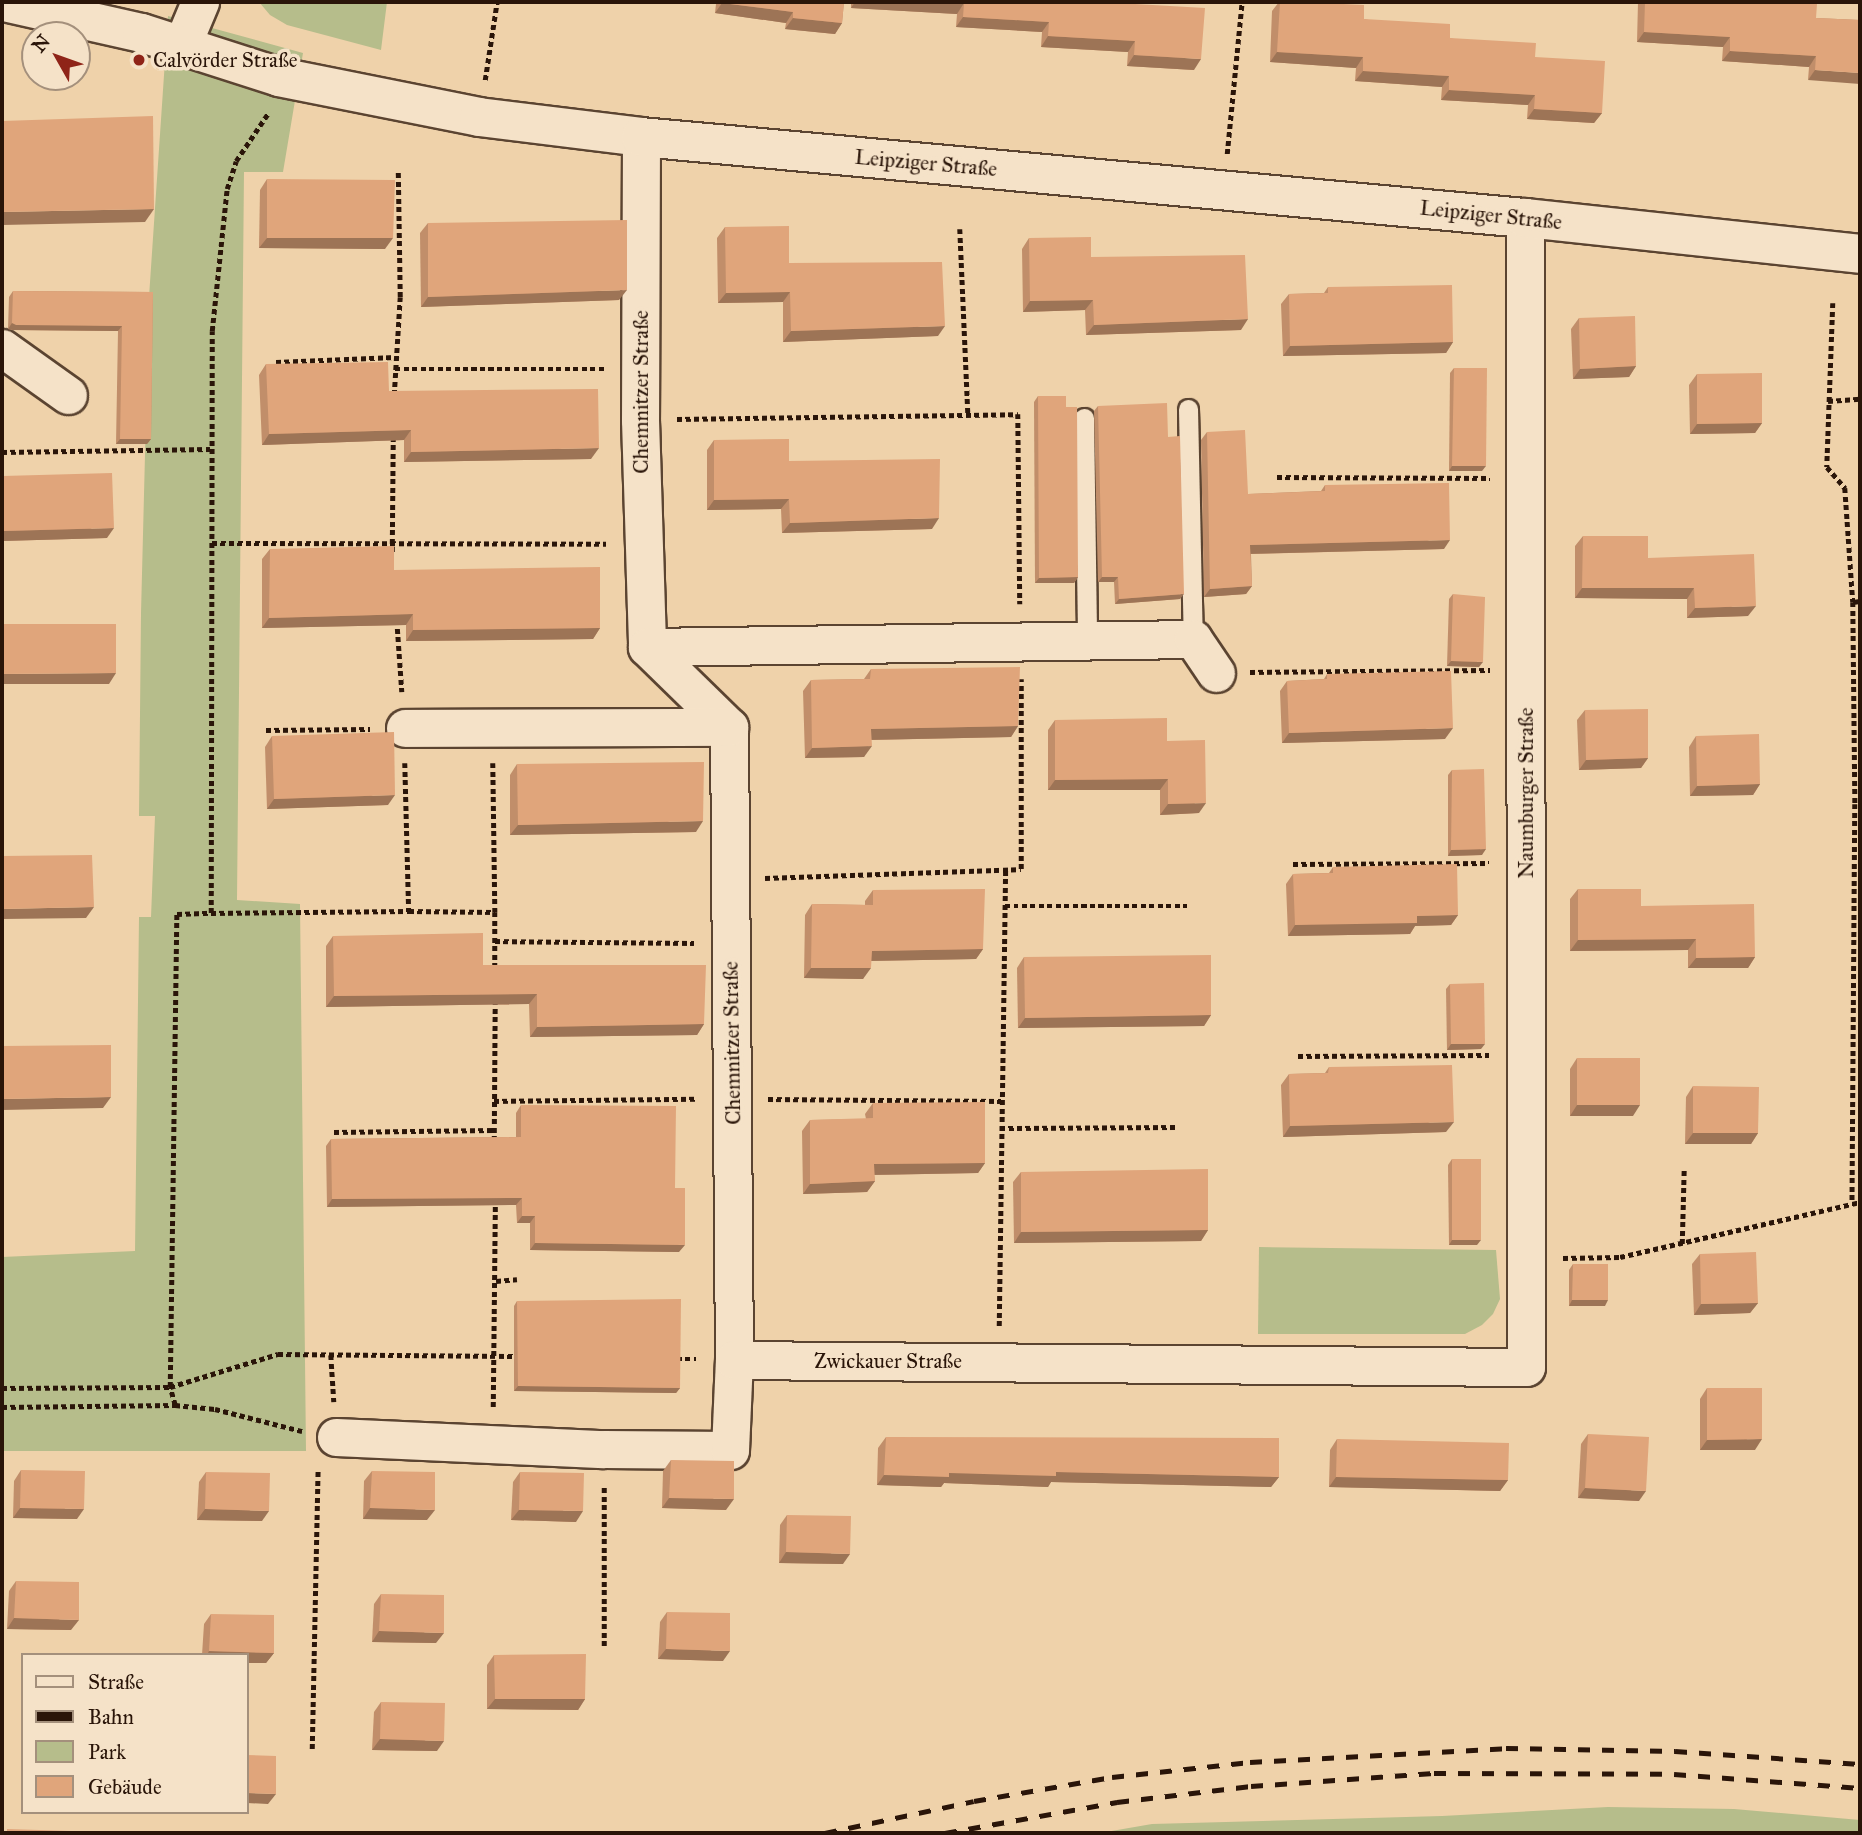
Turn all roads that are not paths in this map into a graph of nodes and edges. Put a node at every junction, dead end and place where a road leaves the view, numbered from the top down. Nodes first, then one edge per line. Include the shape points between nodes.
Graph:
1 (4, 2) edge
2 (200, 2) edge
3 (182, 46) junction
4 (641, 137) junction
5 (1525, 218) junction
6 (1860, 254) edge
7 (2, 348) edge
8 (68, 395) dead end
9 (1188, 409) dead end
10 (1084, 418) dead end
11 (1193, 639) junction
12 (1087, 643) junction
13 (647, 647) junction
14 (1216, 673) road end
15 (729, 727) junction
16 (405, 729) road end
17 (734, 1360) junction
18 (1526, 1367) joint
19 (337, 1437) road end

1 - 3 main road, Leipziger Straße
2 - 3 street
3 - 4 main road, Leipziger Straße via 279,77 479,117
4 - 5 main road, Leipziger Straße
4 - 13 street, Chemnitzer Straße via 640,420
5 - 6 main road, Leipziger Straße
5 - 18 street, Naumburger Straße
7 - 8 street
9 - 11 lane
10 - 12 lane
11 - 12 street
11 - 14 street
12 - 13 street
13 - 15 street
15 - 16 street
15 - 17 street, Chemnitzer Straße
17 - 18 street, Zwickauer Straße
17 - 19 street via 730,1450

